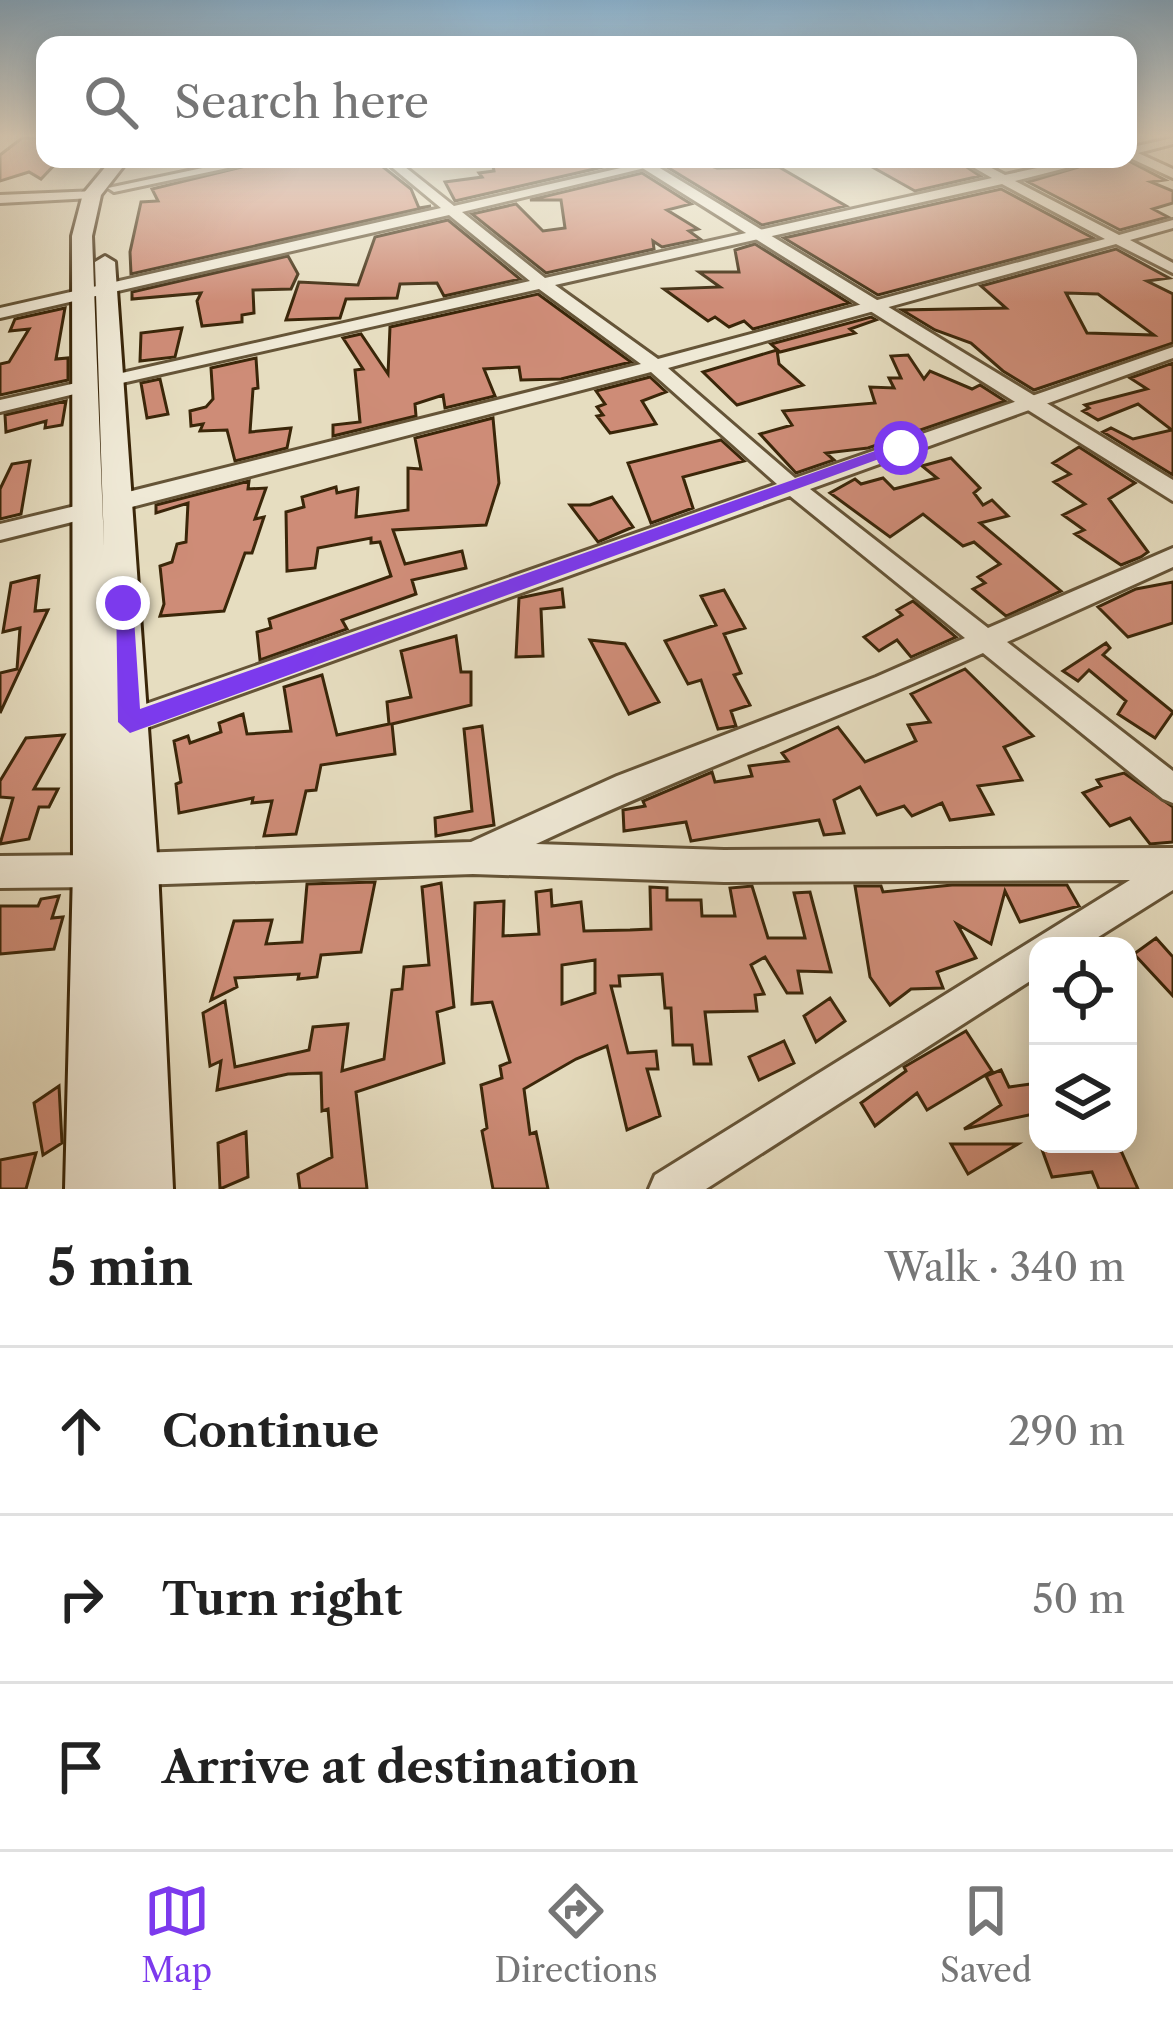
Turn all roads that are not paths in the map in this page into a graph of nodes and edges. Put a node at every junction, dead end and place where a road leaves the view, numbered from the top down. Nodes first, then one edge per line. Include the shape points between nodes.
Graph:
1 (36, 191) edge
2 (110, 191) edge
3 (430, 191) edge
4 (519, 191) edge
5 (688, 191) edge
6 (953, 191) edge
7 (1026, 191) edge
8 (0, 199) edge
9 (452, 208) junction
10 (1173, 224) edge
11 (760, 236) junction
12 (1119, 239) junction
13 (1173, 269) edge
14 (543, 284) junction
15 (96, 290) junction
16 (872, 308) junction
17 (0, 313) edge
18 (1173, 352) edge
19 (654, 365) junction
20 (99, 383) junction
21 (1027, 405) junction
22 (0, 406) edge
23 (794, 488) junction
24 (1173, 492) edge
25 (104, 506) junction
26 (0, 532) edge
27 (1173, 557) edge
28 (106, 607) junction
29 (986, 640) junction
30 (130, 722) junction
31 (1173, 790) edge
32 (473, 858) junction
33 (1173, 868) edge
34 (136, 869) junction
35 (94, 871) junction
36 (0, 872) edge
37 (1067, 937) edge
38 (1029, 962) edge
39 (93, 1189) edge
40 (145, 1189) edge
41 (669, 1189) edge

1 - 8 street
2 - 15 main road via 93,247
3 - 9 street
4 - 9 street
5 - 11 street
6 - 11 street
7 - 12 street
9 - 14 street
9 - 15 street
10 - 12 street
11 - 14 street
11 - 16 street
12 - 13 street
12 - 16 street
14 - 19 street
14 - 20 street
15 - 17 street
15 - 20 main road
16 - 19 street
16 - 21 street
18 - 21 street
19 - 23 street
19 - 25 street
20 - 22 street
20 - 25 main road
21 - 23 street
21 - 24 street
23 - 29 street
23 - 30 street
25 - 26 street
25 - 28 main road
27 - 29 street
28 - 30 main road
28 - 35 main road
29 - 31 street
29 - 32 street
30 - 34 main road
32 - 33 street
32 - 34 street
33 - 37 street
34 - 40 main road
35 - 36 street
35 - 39 main road
38 - 41 street

